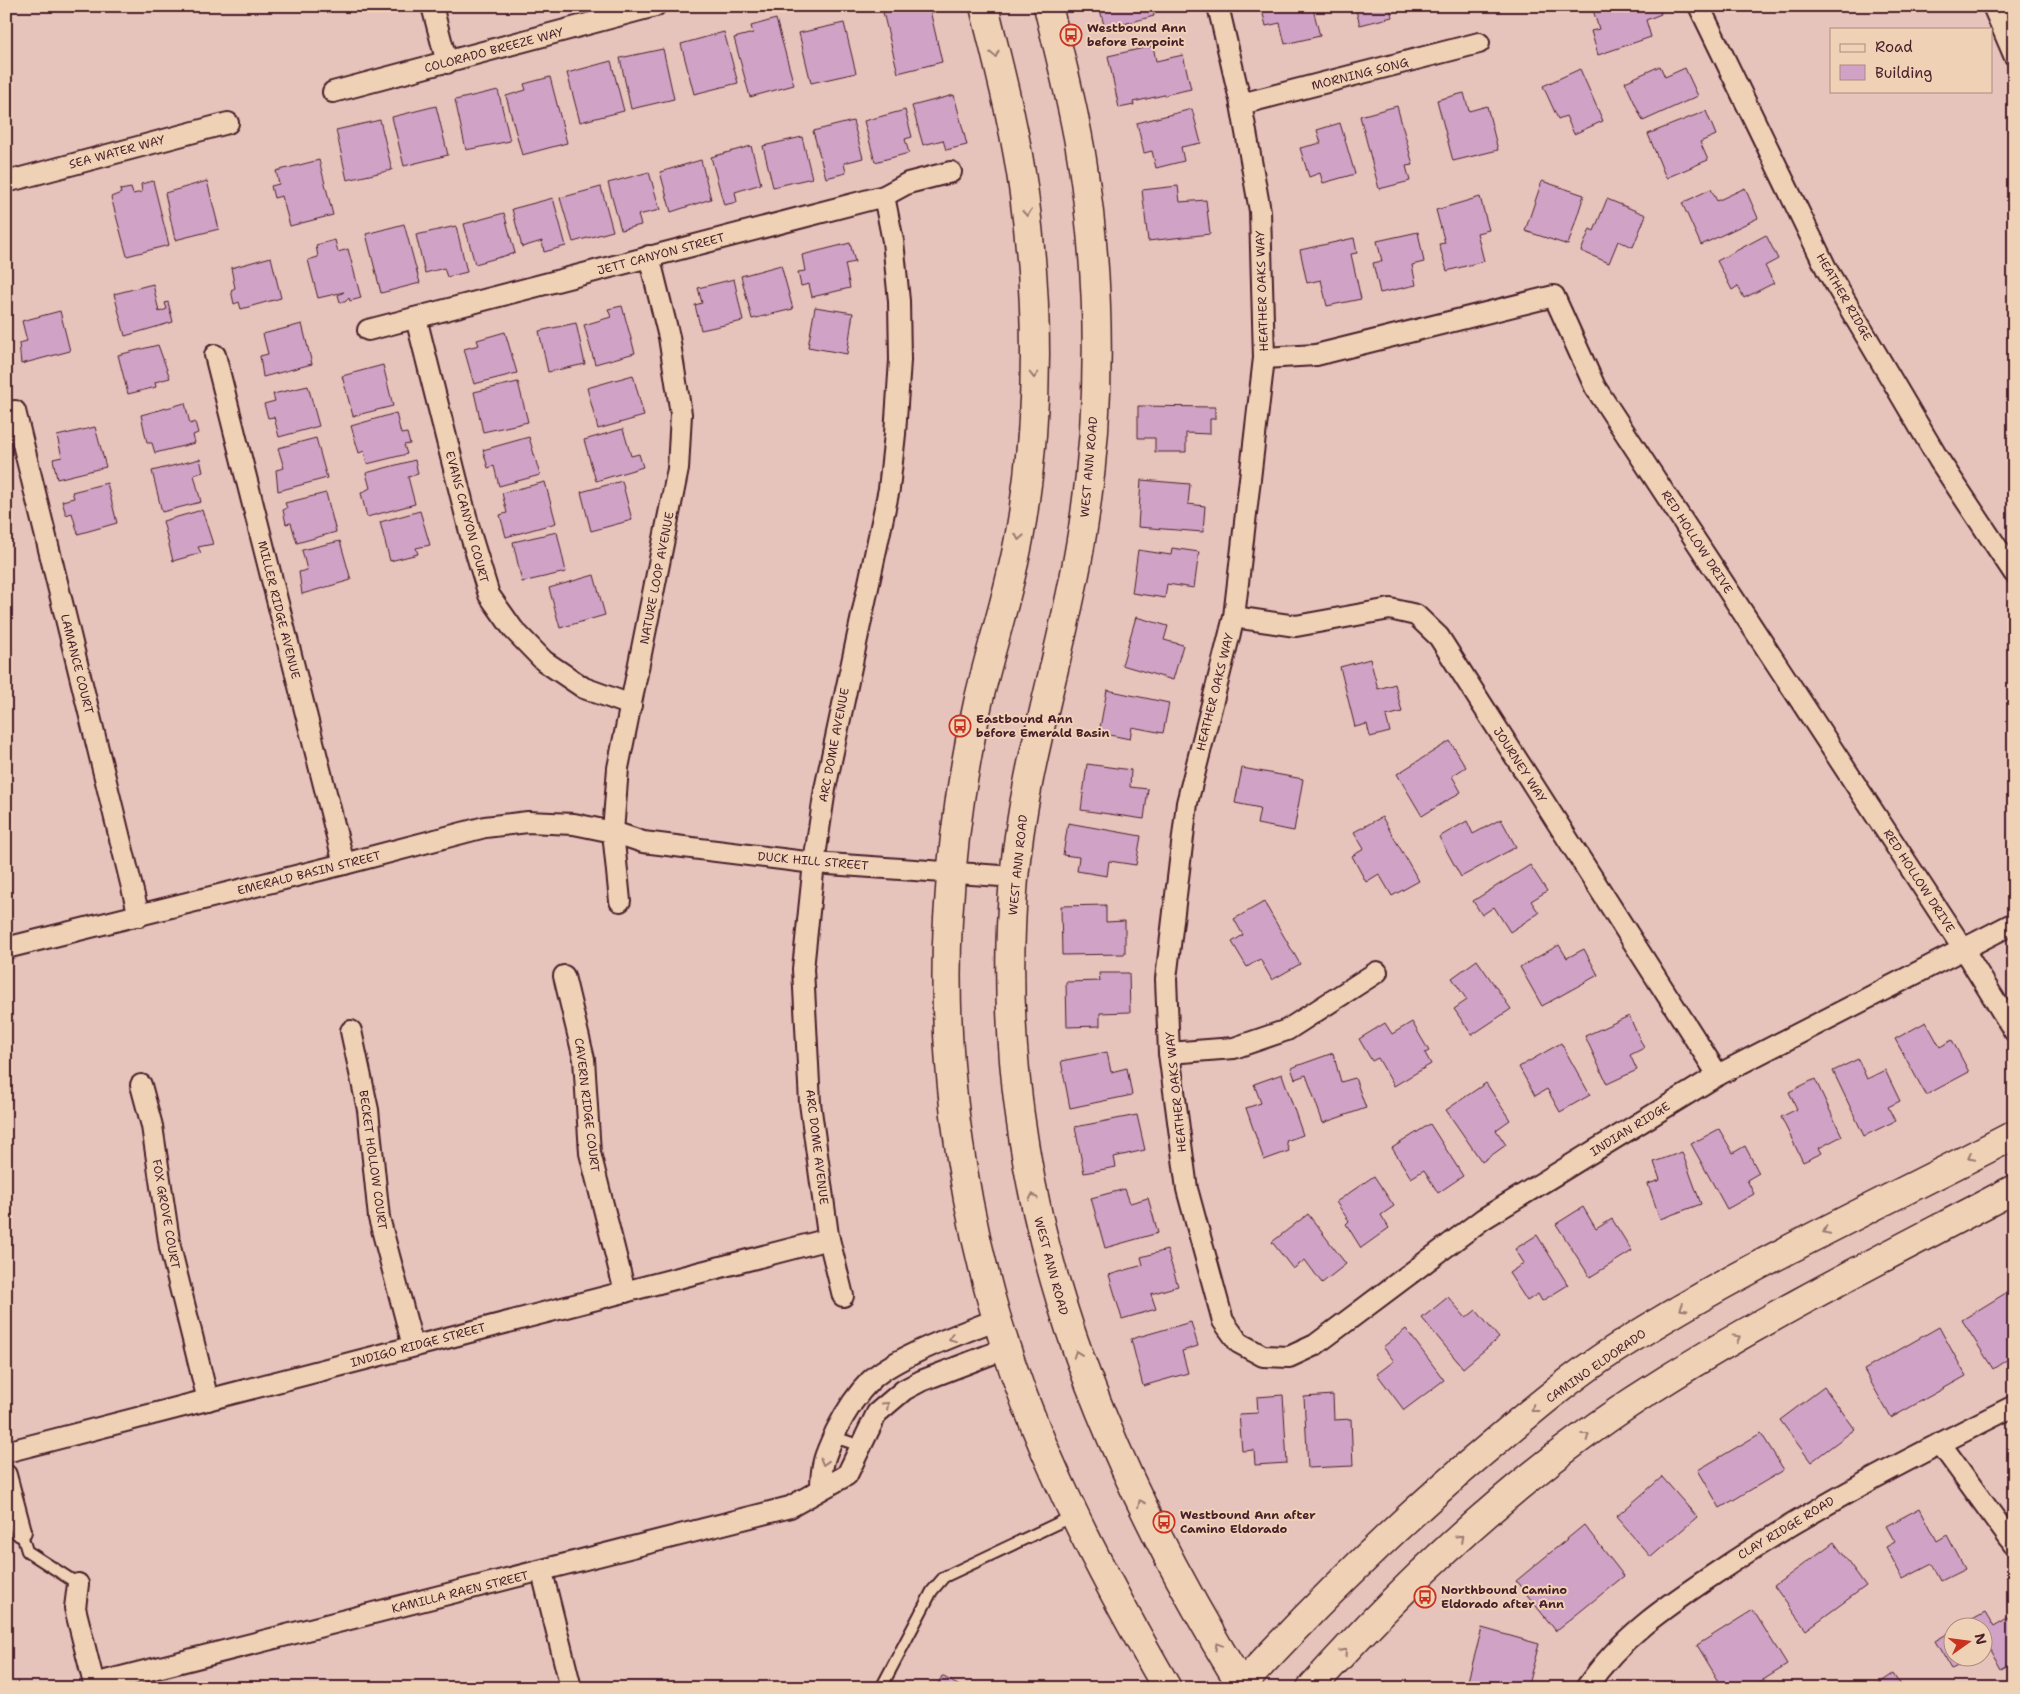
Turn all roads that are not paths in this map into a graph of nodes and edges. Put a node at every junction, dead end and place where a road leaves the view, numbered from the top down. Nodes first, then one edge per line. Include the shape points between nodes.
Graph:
1 (432, 6) edge
2 (655, 6) edge
3 (984, 6) edge
4 (1048, 6) edge
5 (1218, 6) edge
6 (1699, 6) edge
7 (1993, 6) edge
8 (1479, 43) dead end
9 (2014, 55) edge
10 (447, 63) junction
11 (333, 92) dead end
12 (1241, 104) junction
13 (228, 123) dead end
14 (951, 172) dead end
15 (6, 182) edge
16 (884, 196) junction
17 (649, 256) junction
18 (416, 318) junction
19 (368, 330) dead end
20 (215, 355) dead end
21 (1264, 358) junction
22 (15, 411) dead end
23 (2014, 573) edge
24 (1234, 617) junction
25 (631, 705) junction
26 (613, 832) junction
27 (814, 863) junction
28 (344, 864) junction
29 (951, 873) junction
30 (1014, 877) junction
31 (620, 901) dead end
32 (139, 916) junction
33 (2014, 922) edge
34 (1962, 947) junction
35 (6, 948) edge
36 (1378, 972) dead end
37 (564, 976) dead end
38 (351, 1031) dead end
39 (2014, 1031) edge
40 (1170, 1053) junction
41 (1718, 1075) junction
42 (141, 1085) dead end
43 (2014, 1135) edge
44 (2014, 1189) edge
45 (829, 1239) junction
46 (625, 1292) junction
47 (843, 1296) dead end
48 (998, 1319) junction
49 (413, 1346) junction
50 (1008, 1348) junction
51 (1263, 1356) joint
52 (208, 1400) junction
53 (2014, 1406) edge
54 (834, 1436) junction
55 (1940, 1443) junction
56 (861, 1446) junction
57 (6, 1452) edge
58 (6, 1475) edge
59 (821, 1489) junction
60 (1076, 1515) junction
61 (21, 1531) joint
62 (2014, 1545) edge
63 (542, 1572) junction
64 (78, 1584) joint
65 (95, 1686) edge
66 (1241, 1687) edge
67 (571, 1688) edge
68 (881, 1688) edge
69 (1167, 1688) edge
70 (1311, 1688) edge
71 (1586, 1688) edge

1 - 10 street
2 - 10 street, COLORADO BREEZE WAY
3 -> 29 main road via 1016,142 1024,191 1033,291 1034,394 1020,533 970,743
4 - 30 main road, WEST ANN ROAD via 1072,109 1089,208 1097,357 1092,454 1080,548 1030,770
5 - 12 street, HEATHER OAKS WAY
6 - 23 street, HEATHER RIDGE via 1827,270 1938,460
7 - 9 street
8 - 12 street, MORNING SONG
10 - 11 street, COLORADO BREEZE WAY
12 - 21 street, HEATHER OAKS WAY via 1260,211
13 - 15 street, SEA WATER WAY
14 - 16 street, JETT CANYON STREET via 908,183
16 - 17 street, JETT CANYON STREET
16 - 27 street, ARC DOME AVENUE via 900,301 895,434 889,489 845,689
17 - 18 street, JETT CANYON STREET
17 - 25 street, NATURE LOOP AVENUE via 669,337 681,414 678,469
18 - 19 street, JETT CANYON STREET
18 - 25 street, EVANS CANYON COURT via 488,595 513,629 544,661 584,688
20 - 28 street, MILLER RIDGE AVENUE
21 - 24 street, HEATHER OAKS WAY
21 - 34 street, RED HOLLOW DRIVE via 1316,354 1554,296 1595,387
22 - 32 street, LAMANCE COURT
24 - 40 street, HEATHER OAKS WAY via 1187,804 1166,979
24 - 41 street, JOURNEY WAY via 1296,626 1390,609 1416,615 1439,637
25 - 26 street, NATURE LOOP AVENUE via 618,768
26 - 27 street, DUCK HILL STREET via 643,842
26 - 28 street, EMERALD BASIN STREET via 574,824 528,822 485,826
26 - 31 street, NATURE LOOP AVENUE
27 - 29 street, DUCK HILL STREET
27 - 45 street, ARC DOME AVENUE via 803,969 810,1103
28 - 32 street, EMERALD BASIN STREET
29 - 30 street, DUCK HILL STREET
29 - 48 main road via 946,1006 953,1092 966,1188
66 -> 30 main road, WEST ANN ROAD via 1183,1588 1108,1433 1082,1368 1051,1270 1030,1180 1015,1076 1011,980
32 - 35 street, EMERALD BASIN STREET
33 - 34 street, INDIAN RIDGE
34 - 39 street, RED HOLLOW DRIVE
34 - 41 street, INDIAN RIDGE
36 - 40 street via 1287,1030 1234,1048
37 - 46 street, CAVERN RIDGE COURT via 584,1059 590,1154
38 - 49 street, BECKET HOLLOW COURT via 368,1110 379,1218
40 - 51 street, HEATHER OAKS WAY via 1187,1189 1223,1320 1239,1343
41 - 51 street, INDIAN RIDGE via 1483,1220 1315,1345 1289,1357
42 - 52 street, FOX GROVE COURT via 152,1126 170,1247
43 -> 66 main road, CAMINO ELDORADO via 1772,1257 1613,1351 1531,1411 1388,1535
70 -> 44 main road via 1412,1583 1471,1528 1529,1478 1605,1421 1735,1338
45 - 46 street, INDIGO RIDGE STREET
45 - 47 street, ARC DOME AVENUE
46 - 49 street, INDIGO RIDGE STREET
48 - 50 main road
48 -> 54 street via 926,1348 872,1379 849,1408
49 - 52 street, INDIGO RIDGE STREET
56 -> 50 street, KAMILLA RAEN STREET via 877,1413 904,1390
50 - 60 main road via 1031,1413
52 - 57 street, INDIGO RIDGE STREET
53 - 55 street, CLAY RIDGE ROAD
54 - 56 lane
54 -> 59 street via 821,1465
55 - 62 street
55 - 71 street, CLAY RIDGE ROAD via 1769,1536 1680,1597 1629,1636 1604,1661
56 - 59 street, KAMILLA RAEN STREET via 847,1475
58 - 61 street
59 - 63 street, KAMILLA RAEN STREET via 790,1507
60 - 68 lane via 944,1577 932,1591
60 - 69 main road via 1112,1589
61 - 64 lane via 26,1551
63 - 65 street, KAMILLA RAEN STREET
63 - 67 street
64 - 65 street via 76,1608

